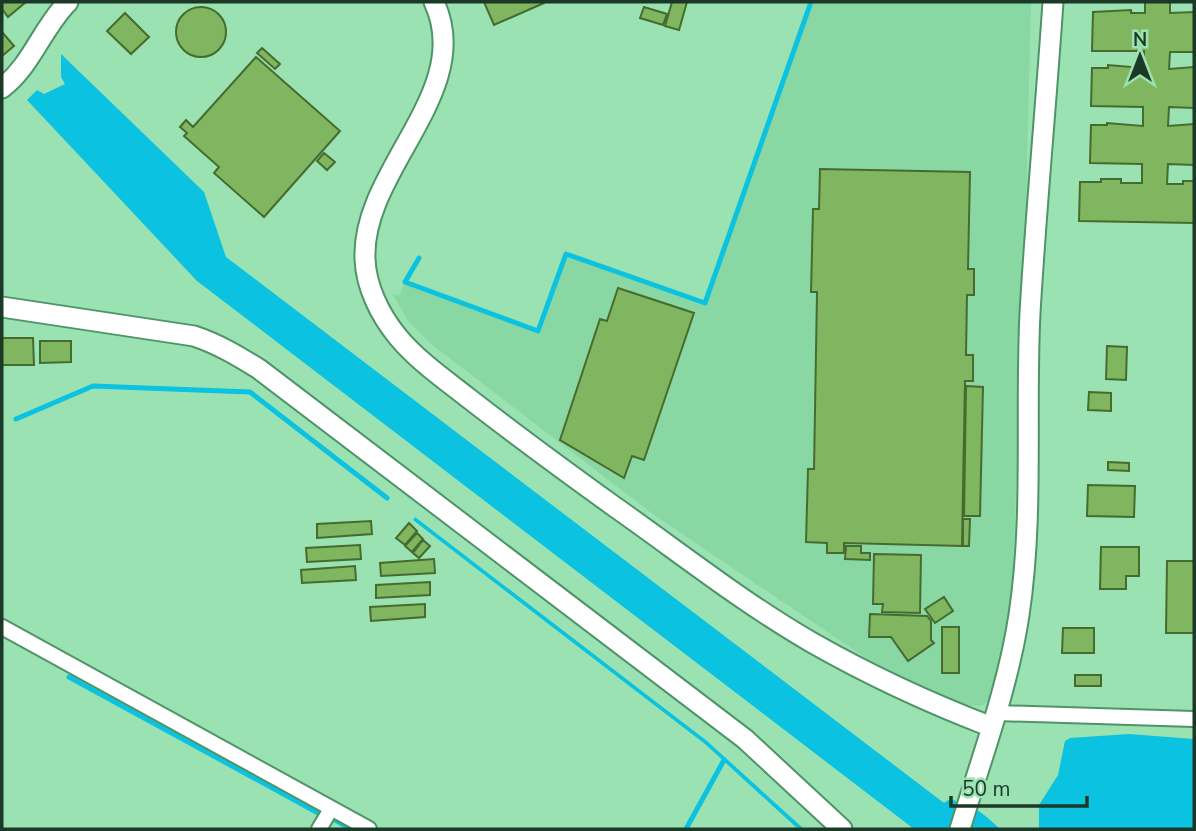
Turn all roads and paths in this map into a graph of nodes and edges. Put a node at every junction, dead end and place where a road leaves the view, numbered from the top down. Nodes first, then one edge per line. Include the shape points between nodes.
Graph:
1 (68, 2) edge
2 (434, 2) edge
3 (1053, 2) edge
4 (2, 88) edge
5 (2, 307) edge
6 (2, 627) edge
7 (1194, 719) edge
8 (994, 720) junction
9 (331, 808) junction
10 (319, 829) edge
11 (369, 829) edge
12 (842, 829) edge
13 (960, 829) edge

1 - 4 street via 30,59
2 - 8 street via 442,18 444,41 436,84 382,190 365,237 370,287 398,338 538,453 744,599 809,640 928,702
3 - 8 street via 1030,313 1026,538 1012,655
5 - 12 street via 194,336 237,355 745,739
6 - 9 street
7 - 8 street
8 - 13 street
9 - 10 street
9 - 11 street

